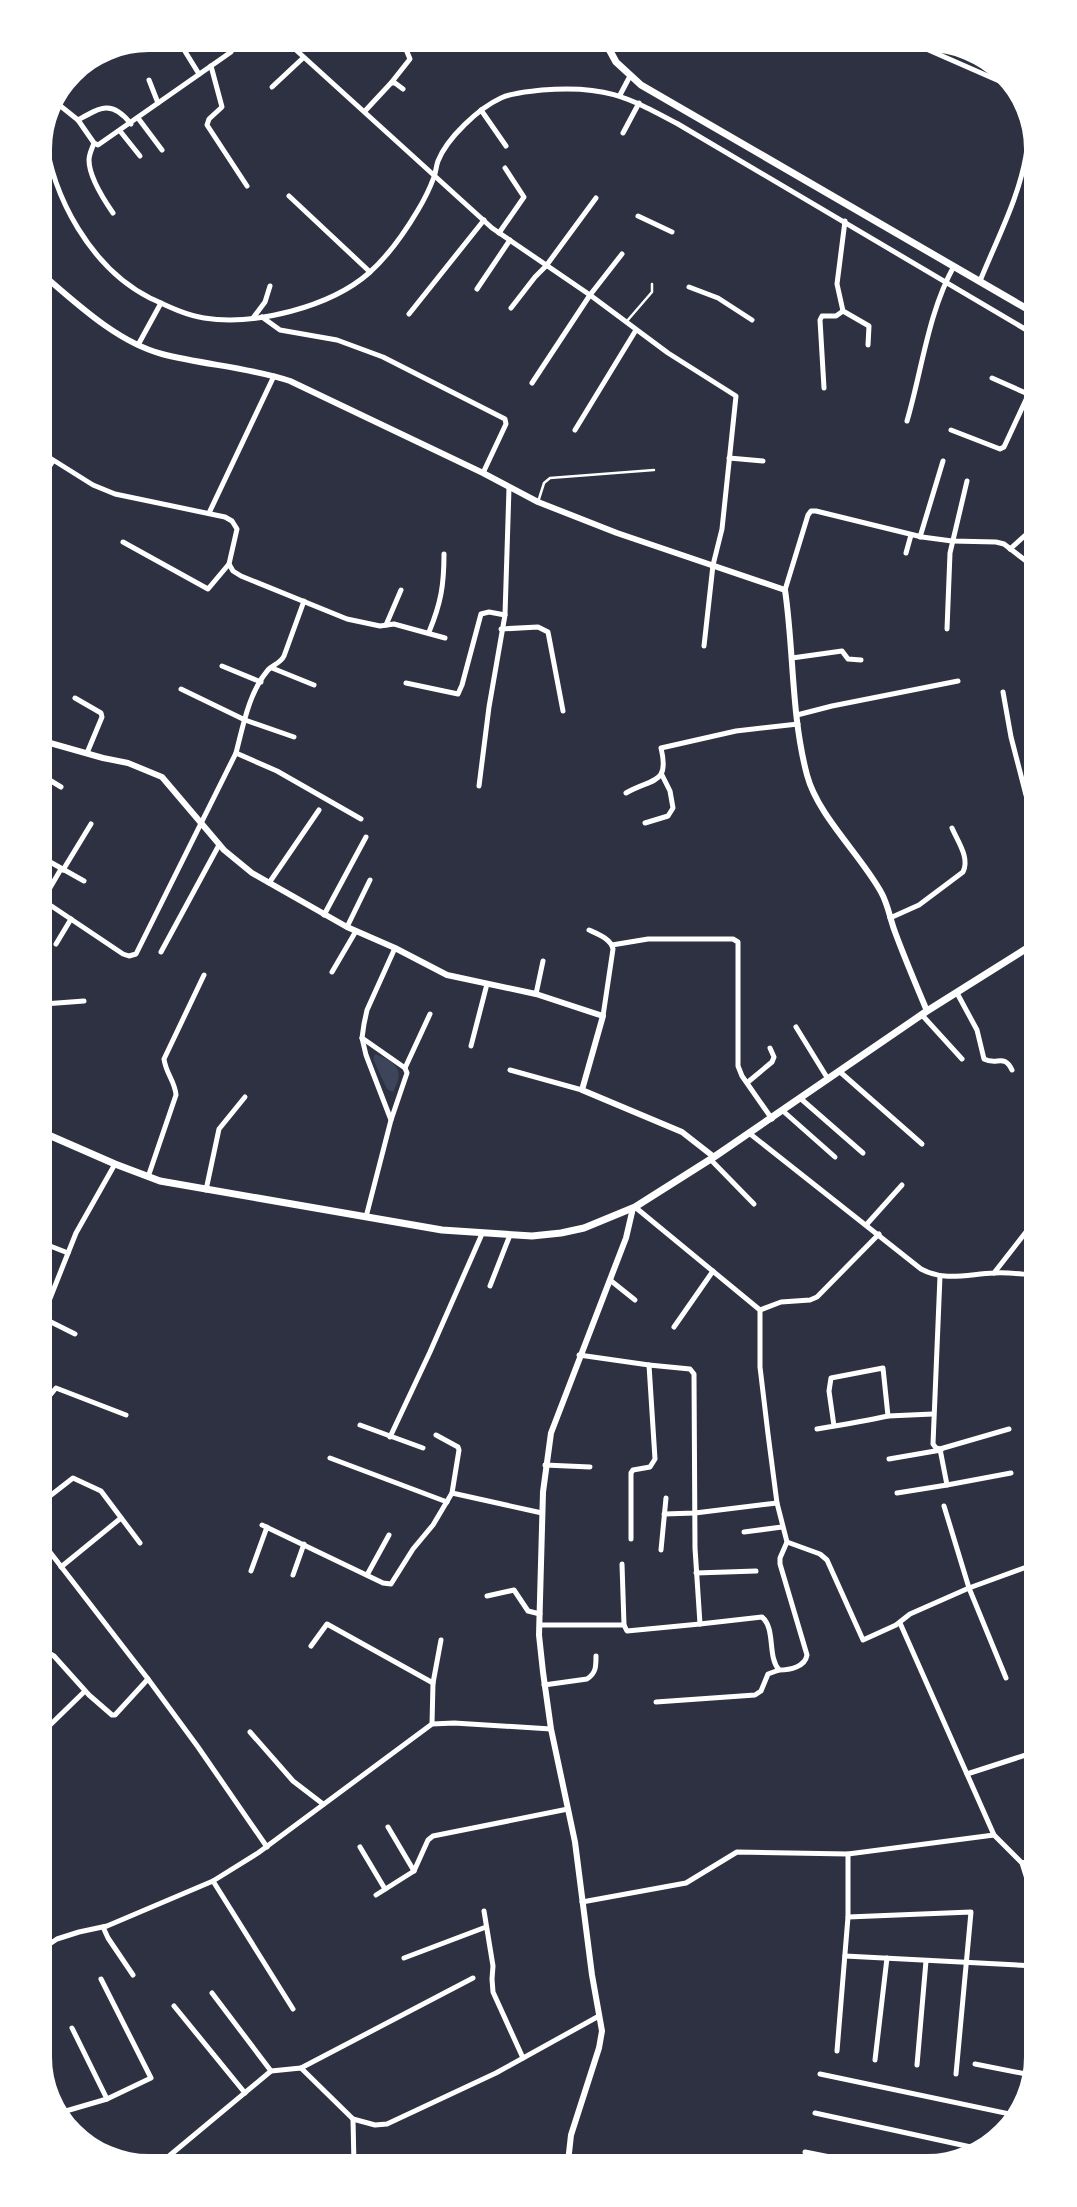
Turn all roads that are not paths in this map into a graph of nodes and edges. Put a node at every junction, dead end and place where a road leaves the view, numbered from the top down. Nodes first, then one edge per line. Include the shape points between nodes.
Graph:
1 (185, 52) edge
2 (232, 52) dead end
3 (297, 52) edge
4 (407, 52) edge
5 (611, 53) edge
6 (937, 53) edge
7 (303, 58) junction
8 (211, 66) junction
9 (199, 74) junction
10 (630, 76) junction
11 (993, 79) edge
12 (149, 80) dead end
13 (391, 83) junction
14 (272, 87) dead end
15 (403, 89) dead end
16 (620, 95) junction
17 (158, 103) junction
18 (639, 103) junction
19 (63, 108) edge
20 (481, 110) junction
21 (365, 111) junction
22 (138, 118) junction
23 (78, 120) junction
24 (131, 124) junction
25 (120, 131) junction
26 (624, 133) dead end
27 (94, 143) junction
28 (506, 146) dead end
29 (162, 150) dead end
30 (140, 156) dead end
31 (1025, 162) edge
32 (505, 168) dead end
33 (53, 176) edge
34 (435, 176) junction
35 (247, 186) dead end
36 (289, 196) dead end
37 (596, 198) dead end
38 (113, 213) dead end
39 (638, 216) dead end
40 (484, 220) junction
41 (845, 221) junction
42 (672, 232) dead end
43 (499, 233) junction
44 (510, 240) junction
45 (622, 254) dead end
46 (546, 265) junction
47 (954, 266) junction
48 (370, 272) junction
49 (946, 281) junction
50 (980, 281) junction
51 (53, 284) edge
52 (652, 284) dead end
53 (270, 286) dead end
54 (690, 288) dead end
55 (477, 289) dead end
56 (590, 295) junction
57 (161, 303) junction
58 (511, 308) dead end
59 (1025, 308) edge
60 (843, 311) junction
61 (409, 314) dead end
62 (262, 317) junction
63 (253, 318) junction
64 (752, 320) dead end
65 (626, 323) junction
66 (1025, 329) edge
67 (636, 330) junction
68 (138, 345) junction
69 (868, 345) dead end
70 (274, 376) junction
71 (992, 378) dead end
72 (531, 383) dead end
73 (824, 388) dead end
74 (1025, 391) edge
75 (1025, 402) edge
76 (907, 421) dead end
77 (575, 430) dead end
78 (951, 430) dead end
79 (729, 458) junction
80 (53, 460) edge
81 (943, 460) dead end
82 (763, 461) dead end
83 (654, 470) dead end
84 (483, 473) junction
85 (967, 481) dead end
86 (509, 488) junction
87 (538, 502) junction
88 (209, 513) junction
89 (911, 534) junction
90 (1025, 536) edge
91 (920, 537) junction
92 (952, 541) junction
93 (122, 542) dead end
94 (1010, 549) junction
95 (906, 553) dead end
96 (444, 554) dead end
97 (1025, 560) edge
98 (229, 564) junction
99 (713, 565) junction
100 (401, 590) dead end
101 (785, 590) junction
102 (304, 601) junction
103 (505, 615) junction
104 (386, 625) junction
105 (501, 629) junction
106 (947, 629) dead end
107 (429, 632) junction
108 (445, 638) dead end
109 (704, 646) dead end
110 (792, 658) junction
111 (861, 660) dead end
112 (222, 666) dead end
113 (271, 667) junction
114 (261, 681) junction
115 (958, 681) dead end
116 (406, 683) dead end
117 (314, 685) dead end
118 (181, 689) dead end
119 (1003, 692) dead end
120 (75, 698) dead end
121 (563, 711) dead end
122 (797, 715) junction
123 (245, 720) junction
124 (797, 724) junction
125 (294, 737) dead end
126 (53, 744) edge
127 (236, 753) junction
128 (87, 754) junction
129 (662, 775) junction
130 (53, 782) edge
131 (479, 786) dead end
132 (61, 787) dead end
133 (1025, 791) edge
134 (626, 793) dead end
135 (319, 810) dead end
136 (361, 819) dead end
137 (200, 822) junction
138 (645, 823) dead end
139 (92, 824) dead end
140 (952, 828) dead end
141 (366, 837) dead end
142 (219, 845) junction
143 (53, 864) edge
144 (62, 869) junction
145 (370, 880) dead end
146 (84, 881) dead end
147 (269, 883) junction
148 (53, 885) edge
149 (53, 905) edge
150 (324, 915) junction
151 (890, 918) junction
152 (71, 919) junction
153 (347, 927) junction
154 (590, 930) dead end
155 (356, 931) junction
156 (57, 944) dead end
157 (612, 945) junction
158 (396, 948) junction
159 (1025, 950) edge
160 (162, 952) dead end
161 (543, 961) dead end
162 (332, 972) dead end
163 (204, 975) dead end
164 (487, 984) junction
165 (957, 993) junction
166 (536, 994) junction
167 (84, 1001) dead end
168 (53, 1003) edge
169 (925, 1013) junction
170 (430, 1014) dead end
171 (603, 1016) junction
172 (796, 1027) dead end
173 (362, 1038) junction
174 (471, 1046) dead end
175 (770, 1048) dead end
176 (962, 1059) dead end
177 (405, 1068) junction
178 (510, 1070) dead end
179 (1012, 1070) dead end
180 (839, 1071) junction
181 (828, 1079) junction
182 (748, 1082) junction
183 (582, 1090) junction
184 (245, 1097) dead end
185 (800, 1098) junction
186 (783, 1111) junction
187 (772, 1119) junction
188 (391, 1121) junction
189 (749, 1133) junction
190 (52, 1136) edge
191 (922, 1144) dead end
192 (863, 1153) dead end
193 (835, 1157) dead end
194 (713, 1158) junction
195 (115, 1164) junction
196 (148, 1177) junction
197 (902, 1185) dead end
198 (206, 1190) junction
199 (754, 1204) dead end
200 (634, 1208) junction
201 (366, 1217) junction
202 (867, 1224) junction
203 (1025, 1233) edge
204 (482, 1234) junction
205 (879, 1234) junction
206 (510, 1235) junction
207 (52, 1247) edge
208 (68, 1253) junction
209 (713, 1271) junction
210 (994, 1273) junction
211 (1025, 1275) edge
212 (940, 1276) junction
213 (610, 1280) junction
214 (490, 1286) dead end
215 (52, 1292) edge
216 (635, 1300) dead end
217 (760, 1310) junction
218 (52, 1323) edge
219 (674, 1327) dead end
220 (75, 1334) dead end
221 (579, 1355) junction
222 (649, 1365) junction
223 (52, 1390) edge
224 (933, 1414) junction
225 (126, 1415) dead end
226 (888, 1416) junction
227 (360, 1425) dead end
228 (834, 1426) junction
229 (817, 1429) dead end
230 (1009, 1429) dead end
231 (436, 1435) dead end
232 (390, 1437) junction
233 (423, 1448) dead end
234 (941, 1450) junction
235 (330, 1458) dead end
236 (890, 1459) dead end
237 (545, 1465) junction
238 (590, 1467) dead end
239 (1011, 1474) dead end
240 (947, 1485) junction
241 (452, 1493) junction
242 (897, 1493) dead end
243 (52, 1494) edge
244 (666, 1498) dead end
245 (447, 1502) junction
246 (777, 1503) junction
247 (944, 1506) dead end
248 (542, 1513) junction
249 (695, 1513) junction
250 (664, 1514) junction
251 (121, 1518) junction
252 (782, 1527) junction
253 (744, 1532) dead end
254 (389, 1535) dead end
255 (631, 1539) dead end
256 (787, 1542) junction
257 (140, 1543) dead end
258 (304, 1544) junction
259 (661, 1550) dead end
260 (52, 1555) edge
261 (622, 1564) dead end
262 (61, 1567) junction
263 (1025, 1569) edge
264 (251, 1571) dead end
265 (756, 1571) dead end
266 (696, 1573) junction
267 (293, 1575) dead end
268 (367, 1575) junction
269 (969, 1588) junction
270 (486, 1597) dead end
271 (540, 1614) junction
272 (900, 1623) junction
273 (700, 1624) junction
274 (540, 1625) junction
275 (624, 1625) junction
276 (441, 1640) dead end
277 (311, 1646) dead end
278 (52, 1655) edge
279 (596, 1656) dead end
280 (779, 1670) junction
281 (1006, 1678) dead end
282 (148, 1679) junction
283 (433, 1683) junction
284 (544, 1685) junction
285 (85, 1691) junction
286 (656, 1702) dead end
287 (52, 1723) edge
288 (432, 1724) junction
289 (551, 1729) junction
290 (250, 1732) dead end
291 (1025, 1755) edge
292 (967, 1774) junction
293 (323, 1804) junction
294 (568, 1809) junction
295 (388, 1827) dead end
296 (994, 1835) junction
297 (267, 1847) junction
298 (360, 1847) dead end
299 (848, 1854) junction
300 (1025, 1862) edge
301 (1022, 1863) junction
302 (414, 1871) junction
303 (1025, 1872) edge
304 (212, 1881) junction
305 (385, 1889) junction
306 (376, 1895) dead end
307 (582, 1902) junction
308 (484, 1910) dead end
309 (848, 1917) junction
310 (103, 1927) junction
311 (486, 1927) junction
312 (52, 1942) edge
313 (845, 1956) junction
314 (404, 1958) dead end
315 (887, 1958) junction
316 (926, 1961) junction
317 (967, 1961) junction
318 (1025, 1965) edge
319 (133, 1975) dead end
320 (473, 1978) dead end
321 (102, 1979) dead end
322 (212, 1993) dead end
323 (174, 2006) dead end
324 (293, 2009) dead end
325 (599, 2017) junction
326 (72, 2028) dead end
327 (837, 2052) dead end
328 (523, 2058) junction
329 (875, 2060) dead end
330 (975, 2064) dead end
331 (917, 2065) dead end
332 (301, 2068) junction
333 (271, 2071) junction
334 (820, 2074) dead end
335 (956, 2074) dead end
336 (1023, 2076) edge
337 (245, 2093) junction
338 (107, 2099) junction
339 (69, 2110) edge
340 (815, 2113) dead end
341 (1006, 2114) edge
342 (354, 2119) junction
343 (966, 2146) edge
344 (805, 2152) dead end
345 (177, 2154) edge
346 (354, 2154) edge
347 (569, 2154) edge
348 (815, 2154) edge

1 - 9 street
2 - 8 street
3 - 7 street
4 - 13 street via 410,59
5 - 10 main road
6 - 11 street
7 - 14 street
7 - 21 street
8 - 9 street
8 - 35 street via 223,103 207,125
9 - 17 street
10 - 16 street
10 - 47 main road
12 - 17 street
13 - 15 street
13 - 21 street
16 - 18 street
16 - 20 street via 589,89 520,92
17 - 22 street
18 - 26 street
18 - 41 street
19 - 23 street
20 - 28 street
20 - 34 street via 439,160
21 - 34 street
22 - 24 street
22 - 29 street
23 - 24 street via 97,109 110,108 121,111
23 - 27 street
24 - 25 street
25 - 27 street via 103,143
25 - 30 street
27 - 38 street via 89,163
31 - 50 street
32 - 43 street via 524,197
33 - 57 street via 79,231 110,268
34 - 40 street
34 - 48 street via 405,230
36 - 48 street
37 - 46 street
39 - 42 street
40 - 43 street
40 - 61 street
41 - 49 street
41 - 60 street via 837,284
43 - 44 street
44 - 46 street
44 - 55 street
45 - 56 street
46 - 56 street
46 - 58 street
47 - 49 street
47 - 50 main road
48 - 62 street via 340,292
49 - 66 street
49 - 76 street
50 - 59 main road
51 - 68 street via 90,316
52 - 65 lane via 652,292
53 - 63 street
54 - 64 street via 718,298
56 - 65 street
56 - 72 street
57 - 63 street via 203,318
57 - 68 street
60 - 69 street via 869,326
60 - 73 street via 820,320
62 - 63 street
62 - 84 street via 280,330 337,341 383,357 505,419
65 - 67 street
67 - 77 street
67 - 79 street via 736,396
68 - 70 street
70 - 84 street
70 - 88 street
71 - 74 street
75 - 78 street via 1000,449
79 - 82 street
79 - 99 street via 722,529
80 - 88 street via 115,494
81 - 91 street
83 - 87 lane via 550,478
84 - 86 street
85 - 92 street
86 - 87 street
86 - 103 street
87 - 99 street
88 - 98 street via 225,517 237,529
89 - 91 street
89 - 95 street
89 - 101 street via 811,511
90 - 94 street
91 - 92 street
92 - 94 street via 996,542
92 - 106 street
93 - 98 street via 208,589
94 - 97 street
96 - 107 street via 443,591
98 - 102 street via 241,576
99 - 101 street
99 - 109 street
100 - 104 street
101 - 110 street
102 - 104 street via 347,619
102 - 113 street via 282,661
103 - 105 street
103 - 116 street via 481,614 457,694
104 - 107 street
105 - 121 street via 538,627 548,632
105 - 131 street
107 - 108 street
110 - 111 street via 842,651 848,659
110 - 122 street
112 - 114 street
113 - 114 street
113 - 117 street
114 - 123 street
115 - 122 street
118 - 123 street
119 - 133 street
120 - 128 street via 102,717
122 - 124 street
123 - 125 street
123 - 127 street
124 - 129 street via 736,731 661,748
124 - 151 street via 808,778 819,802 883,895
126 - 128 street
127 - 136 street
127 - 137 street
128 - 137 street via 128,763 162,778
129 - 134 street
129 - 138 street via 673,808 668,816
130 - 132 street
135 - 147 street
137 - 142 street
137 - 152 street via 136,954 123,954
139 - 144 street
140 - 151 street via 965,859 963,872 919,905
141 - 150 street
142 - 147 street
142 - 160 street
143 - 144 street
144 - 146 street
144 - 148 street
145 - 153 street
147 - 150 street
149 - 152 street
150 - 153 street
151 - 169 street
152 - 156 street
153 - 155 street
154 - 157 street
155 - 158 street
155 - 162 street
157 - 171 street
157 - 182 street via 648,939 738,942 738,1066
158 - 164 street via 447,975
158 - 173 street via 367,1010
159 - 165 main road
161 - 166 street
163 - 196 street via 164,1059 176,1095
164 - 166 street
164 - 174 street
165 - 169 main road
165 - 179 street via 977,1030 984,1059 1004,1060
166 - 171 street
167 - 168 street
169 - 176 street
169 - 180 main road
170 - 177 street
171 - 183 street
172 - 181 street
173 - 177 street
173 - 188 street
175 - 182 street via 772,1062
177 - 188 street
178 - 183 street
180 - 181 main road
180 - 191 street
181 - 185 main road
182 - 187 street
183 - 194 street via 682,1132
184 - 198 street via 219,1129
185 - 186 main road
185 - 192 street
186 - 187 main road
186 - 193 street
187 - 189 main road
188 - 201 street
189 - 194 main road
189 - 202 street
190 - 195 main road
194 - 199 street
194 - 200 main road
195 - 196 main road
195 - 208 street
196 - 198 main road
197 - 202 street
198 - 201 main road
200 - 206 main road via 584,1228 546,1236
200 - 209 street
200 - 213 street
201 - 204 main road
202 - 205 street
203 - 210 street
204 - 206 main road
204 - 232 street
205 - 212 street via 921,1269
205 - 217 street via 817,1297
206 - 214 street
207 - 208 street
208 - 215 street
209 - 217 street
209 - 219 street
210 - 211 street
210 - 212 street
212 - 224 street
213 - 216 street
213 - 221 street
217 - 246 street via 760,1367
218 - 220 street
221 - 222 street
221 - 237 street via 551,1433
222 - 249 street via 690,1369 694,1374
222 - 255 street via 655,1459 650,1467 631,1473
223 - 225 street
224 - 226 street
224 - 234 street via 933,1444
226 - 228 street
226 - 228 street via 883,1367 841,1374 829,1383
227 - 232 street
228 - 229 street
230 - 234 street
231 - 241 street via 459,1450
232 - 233 street
234 - 236 street
234 - 240 street
235 - 245 street
237 - 238 street
237 - 248 street
239 - 240 street
240 - 242 street
241 - 245 street
241 - 248 street
243 - 251 street via 73,1478 101,1491
244 - 250 street
245 - 268 street via 394,1581 387,1584
246 - 249 street
246 - 252 street
247 - 269 street
248 - 271 street
249 - 250 street
249 - 266 street
250 - 259 street
251 - 257 street
251 - 262 street
252 - 253 street
252 - 256 street
254 - 268 street
256 - 272 street via 827,1560 863,1640
256 - 280 street via 781,1570 807,1660
258 - 264 street via 265,1526
258 - 267 street
258 - 268 street
260 - 262 street
261 - 275 street
262 - 282 street
263 - 269 street
265 - 266 street
266 - 273 street
269 - 272 street via 910,1614
269 - 281 street
270 - 271 street via 514,1590 528,1611
271 - 274 street
272 - 292 street
273 - 275 street via 630,1631
273 - 280 street via 762,1616
274 - 275 street
274 - 284 street
276 - 283 street
277 - 283 street via 327,1624
278 - 285 street
279 - 284 street via 596,1670 587,1679
280 - 286 street via 768,1674 761,1692 755,1695
282 - 285 street via 115,1715
282 - 297 street
283 - 288 street
284 - 289 street
285 - 287 street
288 - 289 street
288 - 293 street
289 - 294 street
290 - 293 street via 293,1781
291 - 292 street
292 - 296 street
293 - 297 street
294 - 302 street via 433,1836
294 - 307 street
295 - 302 street
296 - 299 street
296 - 301 street
297 - 304 street
298 - 305 street
299 - 307 street via 737,1852 686,1883
299 - 309 street
300 - 301 street
301 - 303 street
302 - 305 street
304 - 310 street
304 - 324 street
305 - 306 street
307 - 325 street
308 - 311 street
309 - 313 street
309 - 317 street via 968,1911 972,1914
310 - 312 street
310 - 319 street
311 - 314 street
311 - 328 street via 494,1966 493,1992
313 - 315 street
313 - 327 street
315 - 316 street
315 - 329 street
316 - 317 street
316 - 331 street
317 - 318 street
317 - 335 street
320 - 332 street
321 - 338 street via 151,2078
322 - 333 street
323 - 337 street
325 - 328 street
325 - 347 street via 599,2048
326 - 338 street
328 - 342 street via 387,2124
330 - 336 street
332 - 333 street
332 - 342 street
333 - 337 street
334 - 341 street
337 - 345 street
338 - 339 street
340 - 343 street
342 - 346 street
344 - 348 street

